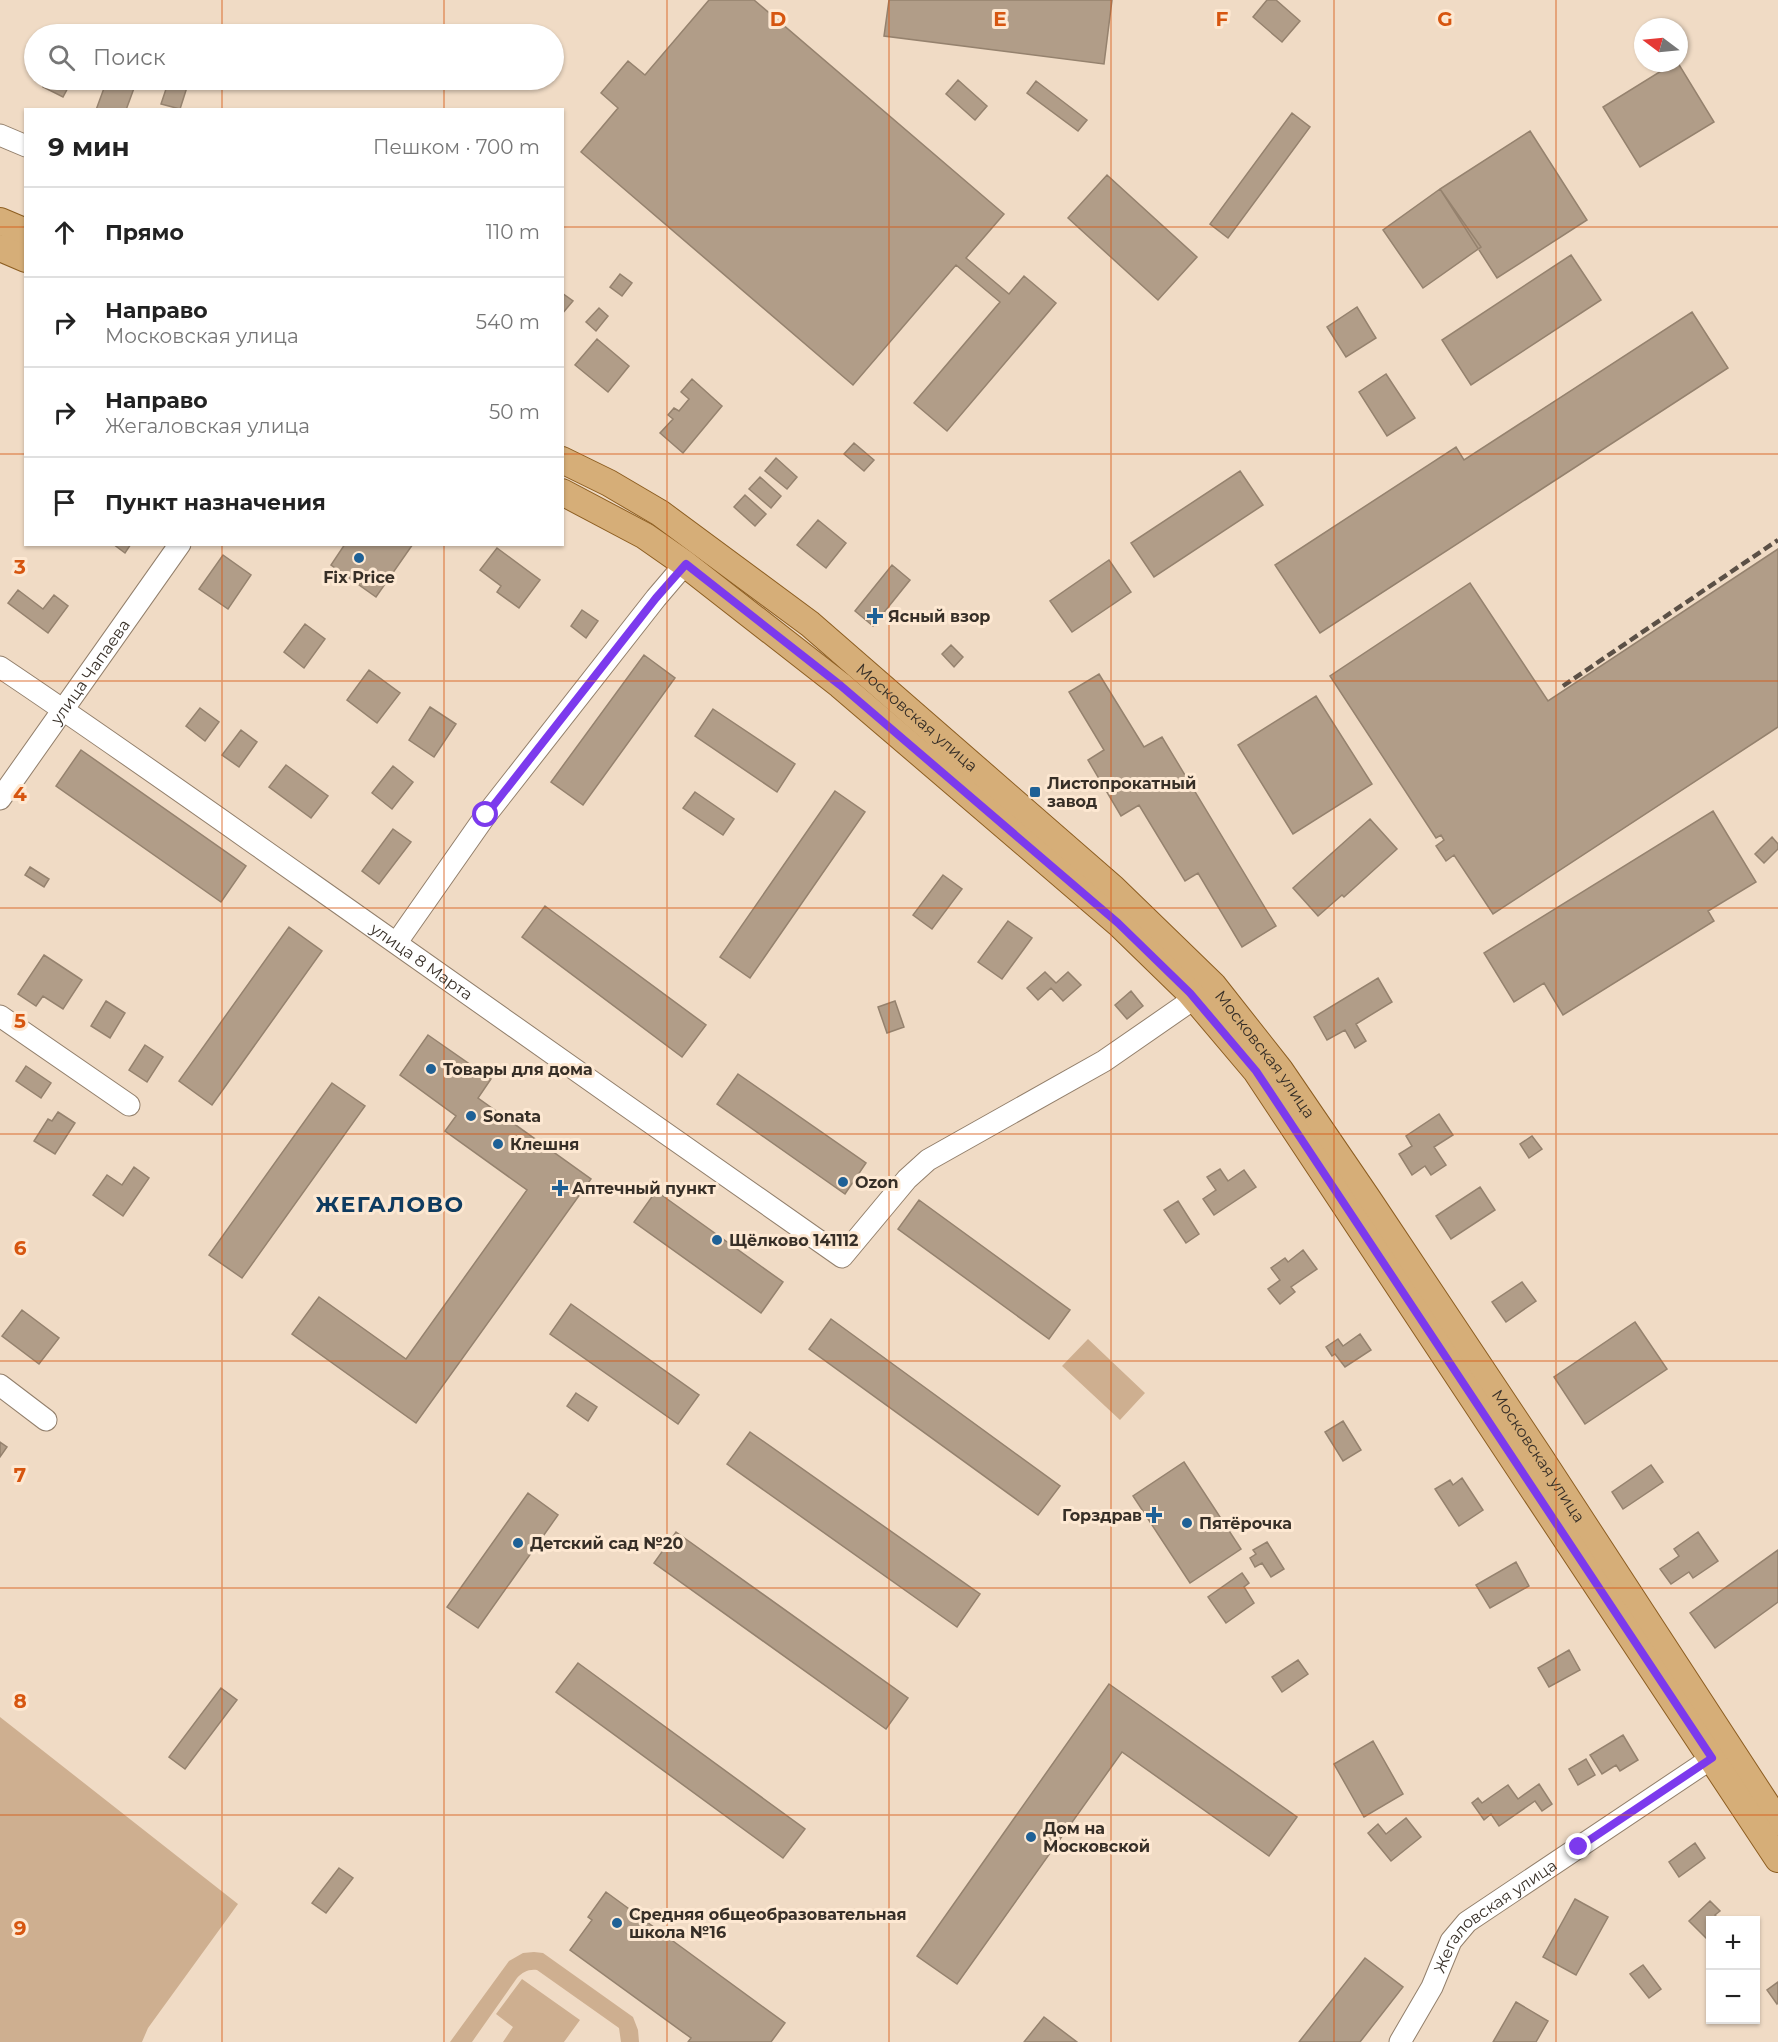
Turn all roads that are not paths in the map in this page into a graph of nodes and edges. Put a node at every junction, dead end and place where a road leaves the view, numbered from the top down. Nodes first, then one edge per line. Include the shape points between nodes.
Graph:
1 (0, 135) edge
2 (24, 145) edge
3 (0, 221) edge
4 (24, 231) edge
5 (0, 248) edge
6 (24, 258) edge
7 (564, 461) edge
8 (564, 493) edge
9 (179, 546) edge
10 (686, 564) junction
11 (0, 667) edge
12 (63, 709) junction
13 (0, 799) edge
14 (396, 942) junction
15 (1195, 998) junction
16 (0, 1016) edge
17 (129, 1105) dead end
18 (0, 1385) edge
19 (45, 1420) dead end
20 (1712, 1758) junction
21 (1778, 1822) edge
22 (1778, 1859) edge
23 (1400, 2042) edge

1 - 2 street
3 - 4 main road
5 - 6 main road
7 - 21 main road, Московская улица via 660,513 810,624 1113,888 1213,984 1280,1070 1362,1190
8 - 10 main road, Московская улица via 645,536
9 - 12 street, улица Чапаева
10 - 14 street via 486,815
10 - 15 main road, Московская улица via 840,685 1118,923
11 - 12 street, улица 8 Марта
12 - 13 street, улица Чапаева
12 - 14 street, улица 8 Марта
14 - 15 street, улица 8 Марта via 842,1257 907,1179 928,1160 1104,1061
15 - 20 main road, Московская улица via 1256,1071
16 - 17 street
18 - 19 street
20 - 22 main road, Московская улица
20 - 23 street, Жегаловская улица via 1467,1922 1451,1941 1432,1987

